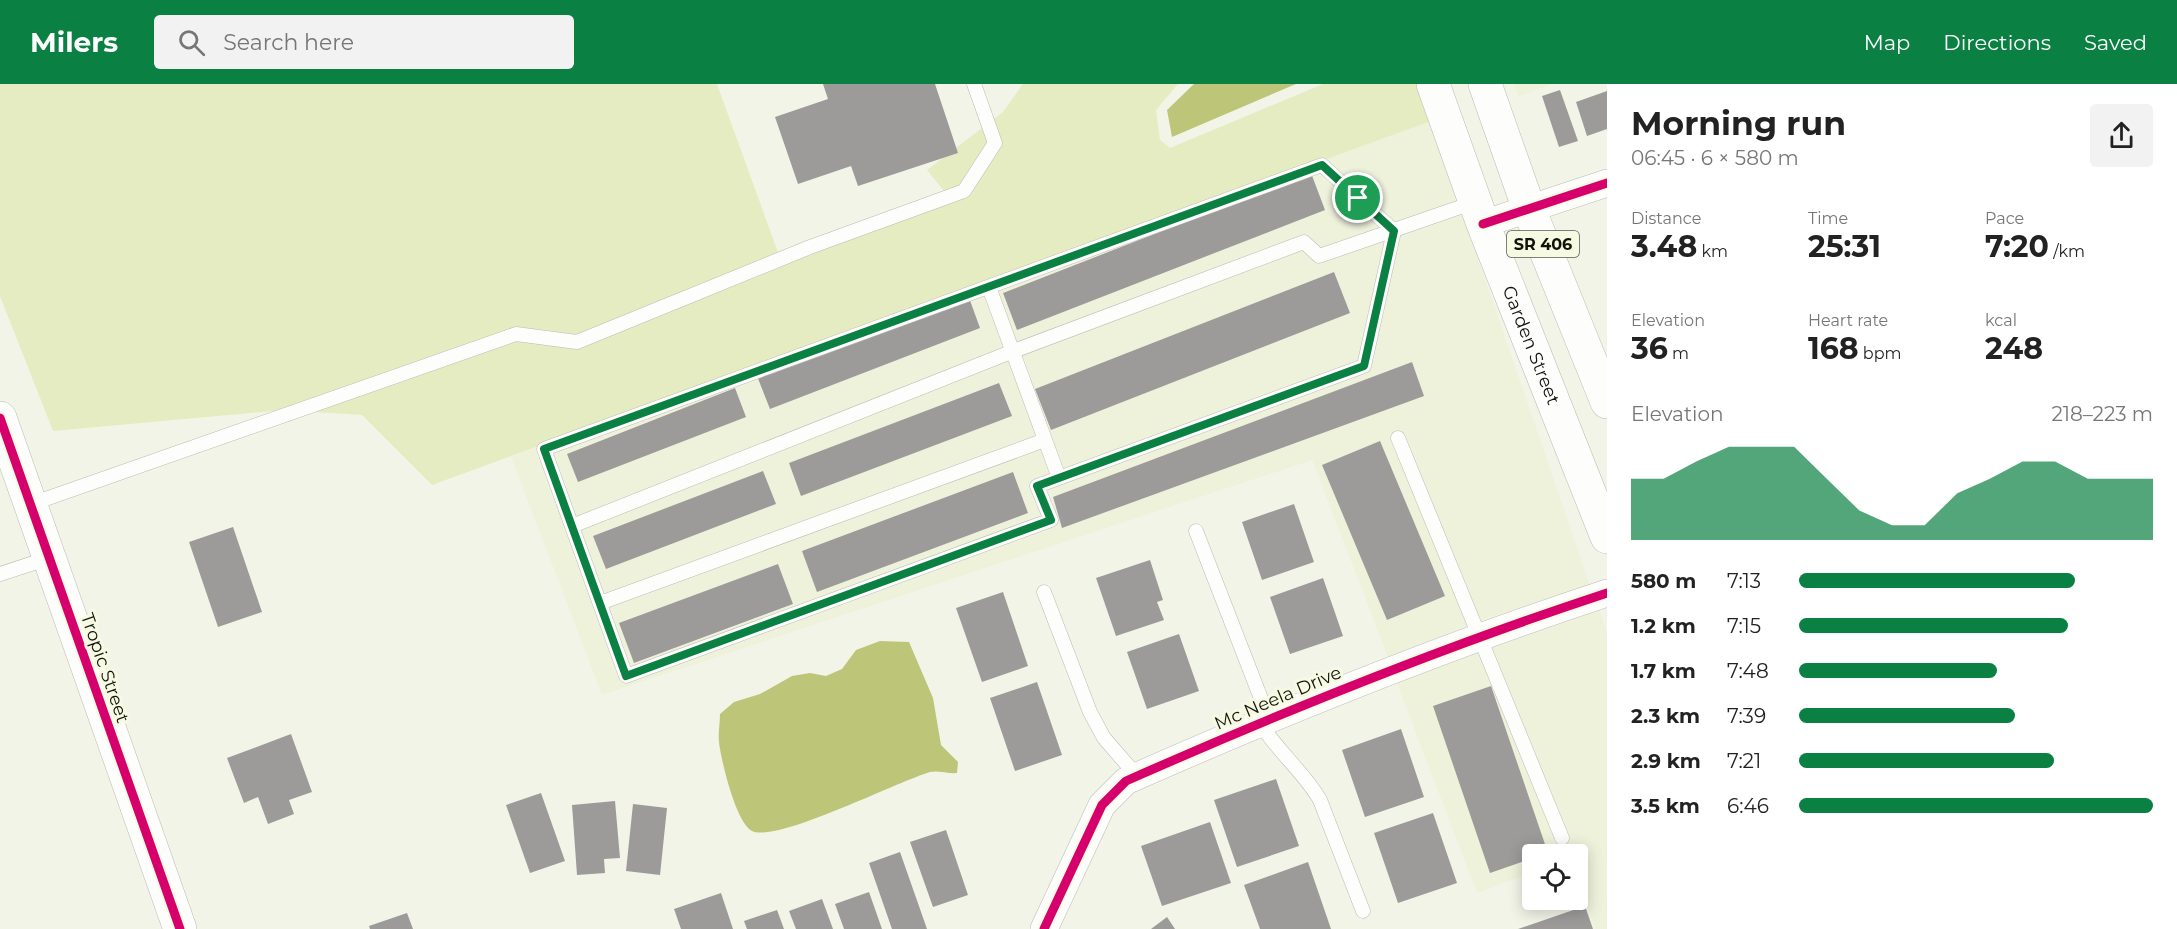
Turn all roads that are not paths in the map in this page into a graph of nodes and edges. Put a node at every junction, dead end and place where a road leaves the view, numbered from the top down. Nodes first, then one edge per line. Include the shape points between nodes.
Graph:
1 (974, 84) edge
2 (1433, 84) edge
3 (1485, 84) edge
4 (1607, 183) edge
5 (1529, 209) junction
6 (1479, 213) junction
7 (1394, 231) junction
8 (989, 286) junction
9 (1011, 352) junction
10 (1607, 402) edge
11 (0, 418) edge
12 (1398, 438) dead end
13 (1045, 440) junction
14 (1059, 478) junction
15 (30, 504) junction
16 (572, 526) junction
17 (1196, 531) dead end
18 (1607, 537) edge
19 (49, 558) junction
20 (0, 574) edge
21 (1044, 592) dead end
22 (1607, 593) edge
23 (600, 603) junction
24 (1479, 636) junction
25 (1265, 721) junction
26 (1137, 776) junction
27 (1562, 838) dead end
28 (1363, 911) dead end
29 (180, 929) edge
30 (1044, 929) edge

1 - 15 lane via 995,143 964,191 577,342 516,334
2 - 6 main road, Garden Street / SR 406
3 - 5 main road, SR 406
4 - 5 street
5 - 6 street
5 - 10 main road, SR 406
6 - 7 lane
6 - 18 main road, Garden Street / SR 406
7 - 8 lane via 1322,165
7 - 9 lane via 1319,256 1304,242
7 - 14 lane via 1364,366
8 - 9 lane
8 - 16 lane via 544,449
9 - 13 lane
9 - 16 lane
11 - 15 main road, Tropic Street
12 - 24 lane
13 - 14 lane
13 - 23 lane
14 - 23 lane via 1037,486 1051,520 626,676
15 - 19 main road, Tropic Street
16 - 23 lane
17 - 25 lane
19 - 20 lane
19 - 29 main road, Tropic Street
21 - 26 lane via 1090,712 1104,738
22 - 24 street, Mc Neela Drive
24 - 25 street, Mc Neela Drive
24 - 27 lane
25 - 26 street, Mc Neela Drive
25 - 28 lane via 1274,745 1320,800
26 - 30 street, Mc Neela Drive via 1126,781 1102,805

